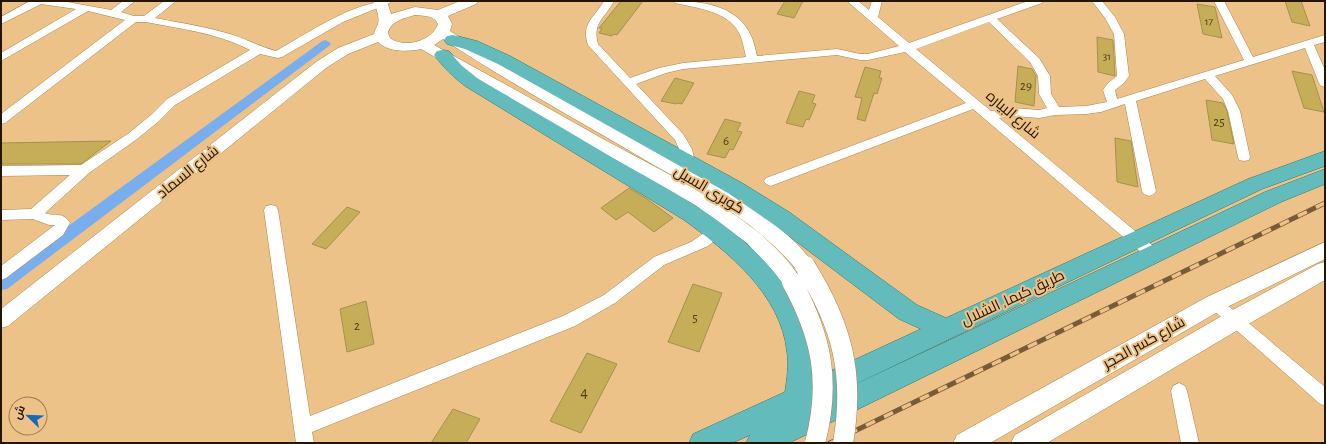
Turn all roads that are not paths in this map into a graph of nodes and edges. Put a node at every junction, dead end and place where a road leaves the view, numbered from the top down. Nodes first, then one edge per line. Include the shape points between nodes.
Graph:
1 (38, 1) edge
2 (43, 1) edge
3 (99, 1) edge
4 (130, 1) edge
5 (171, 1) edge
6 (405, 1) edge
7 (470, 1) edge
8 (608, 1) edge
9 (679, 1) edge
10 (852, 1) edge
11 (877, 1) edge
12 (1038, 1) edge
13 (1097, 1) edge
14 (1219, 1) edge
15 (382, 2) edge
16 (86, 8) junction
17 (415, 11) junction
18 (113, 13) junction
19 (438, 15) junction
20 (872, 18) junction
21 (990, 18) junction
22 (133, 19) junction
23 (146, 19) junction
24 (1, 21) edge
25 (383, 30) junction
26 (1325, 38) edge
27 (446, 43) junction
28 (1308, 43) junction
29 (907, 48) junction
30 (6, 50) edge
31 (258, 50) junction
32 (1, 58) edge
33 (753, 60) junction
34 (1250, 61) junction
35 (1207, 75) junction
36 (629, 82) junction
37 (1325, 83) edge
38 (1130, 99) junction
39 (974, 104) junction
40 (1115, 104) junction
41 (1055, 111) junction
42 (989, 115) junction
43 (1, 120) edge
44 (1244, 156) dead end
45 (1325, 158) edge
46 (689, 162) junction
47 (84, 170) junction
48 (1, 171) edge
49 (1325, 176) edge
50 (771, 181) dead end
51 (1149, 191) dead end
52 (1264, 191) junction
53 (271, 210) dead end
54 (34, 214) junction
55 (1, 215) edge
56 (715, 231) junction
57 (1145, 247) junction
58 (1325, 250) edge
59 (1325, 270) edge
60 (1, 274) edge
61 (1215, 304) junction
62 (1, 320) edge
63 (1234, 320) junction
64 (946, 329) junction
65 (1179, 391) dead end
66 (797, 398) junction
67 (1325, 398) edge
68 (303, 427) junction
69 (305, 443) edge
70 (703, 443) edge
71 (760, 443) edge
72 (815, 443) edge
73 (843, 443) edge
74 (966, 443) edge
75 (1024, 443) edge
76 (1190, 443) edge

1 - 24 street
2 - 16 street
3 - 16 street
4 - 18 street
5 - 23 street
6 - 17 street
7 - 19 street
8 - 36 street via 592,23 590,38 593,45
9 - 33 street via 716,11 736,22 743,30
10 - 20 street, شارع البياره
11 - 20 street
12 - 21 street
13 - 40 street via 1119,34 1123,76 1109,90
14 - 34 street
15 - 25 street
15 - 31 street via 339,20 278,55
16 - 18 street
16 - 30 street
17 - 19 street
17 - 25 street, شارع السماد via 398,16
18 - 22 street
19 - 27 street via 445,23
20 - 29 street, شارع البياره
21 - 29 street
21 - 41 street via 1035,60 1044,76 1045,94
22 - 23 street
22 - 43 street
23 - 31 street via 218,34 241,41
25 - 27 street, كوبرى السيل via 385,42 402,47
25 - 62 street, شارع السماد via 321,65
26 - 28 street
27 - 46 highway via 471,45 504,60
27 - 56 highway via 455,69 471,82 675,203
27 - 72 street, كوبرى السيل, bridge via 707,205 753,238 767,252 792,282 810,316 821,354 823,396
27 - 73 street, كوبرى السيل, bridge via 730,201 764,225 792,251 816,281 839,333 844,352 848,392 848,414
28 - 34 street
28 - 37 street
29 - 33 street via 868,57 837,52
29 - 39 street, شارع البياره
30 - 32 street
31 - 47 street via 171,102 133,136
33 - 36 street via 683,66
34 - 35 street
35 - 38 street
35 - 44 street via 1228,98 1234,111
36 - 46 street via 685,145
38 - 40 street
38 - 51 street
39 - 42 street, شارع البياره
39 - 50 street
40 - 41 street via 1086,110
41 - 42 street via 1039,114 1013,112
42 - 57 street, شارع البياره
45 - 52 highway, طريق كيما, الشلال
46 - 64 highway via 729,184 781,218 908,312
47 - 48 street
47 - 54 street
49 - 52 highway, طريق كيما, الشلال
52 - 57 highway, طريق كيما, الشلال
53 - 68 street
54 - 55 street
54 - 60 street via 49,220 59,219 63,225
56 - 66 highway via 757,270 791,321 798,343 801,366
56 - 68 street via 698,246 658,261 614,296 569,321
57 - 64 highway, طريق كيما, الشلال
57 - 71 highway, طريق كيما, الشلال
58 - 61 main road, شارع كسر الحجر
59 - 63 main road, شارع كسر الحجر
61 - 63 street
61 - 74 main road, شارع كسر الحجر
63 - 67 street
63 - 75 main road, شارع كسر الحجر
64 - 66 highway, طريق كيما, الشلال
65 - 76 street
66 - 70 highway, طريق كيما, الشلال
68 - 69 street

